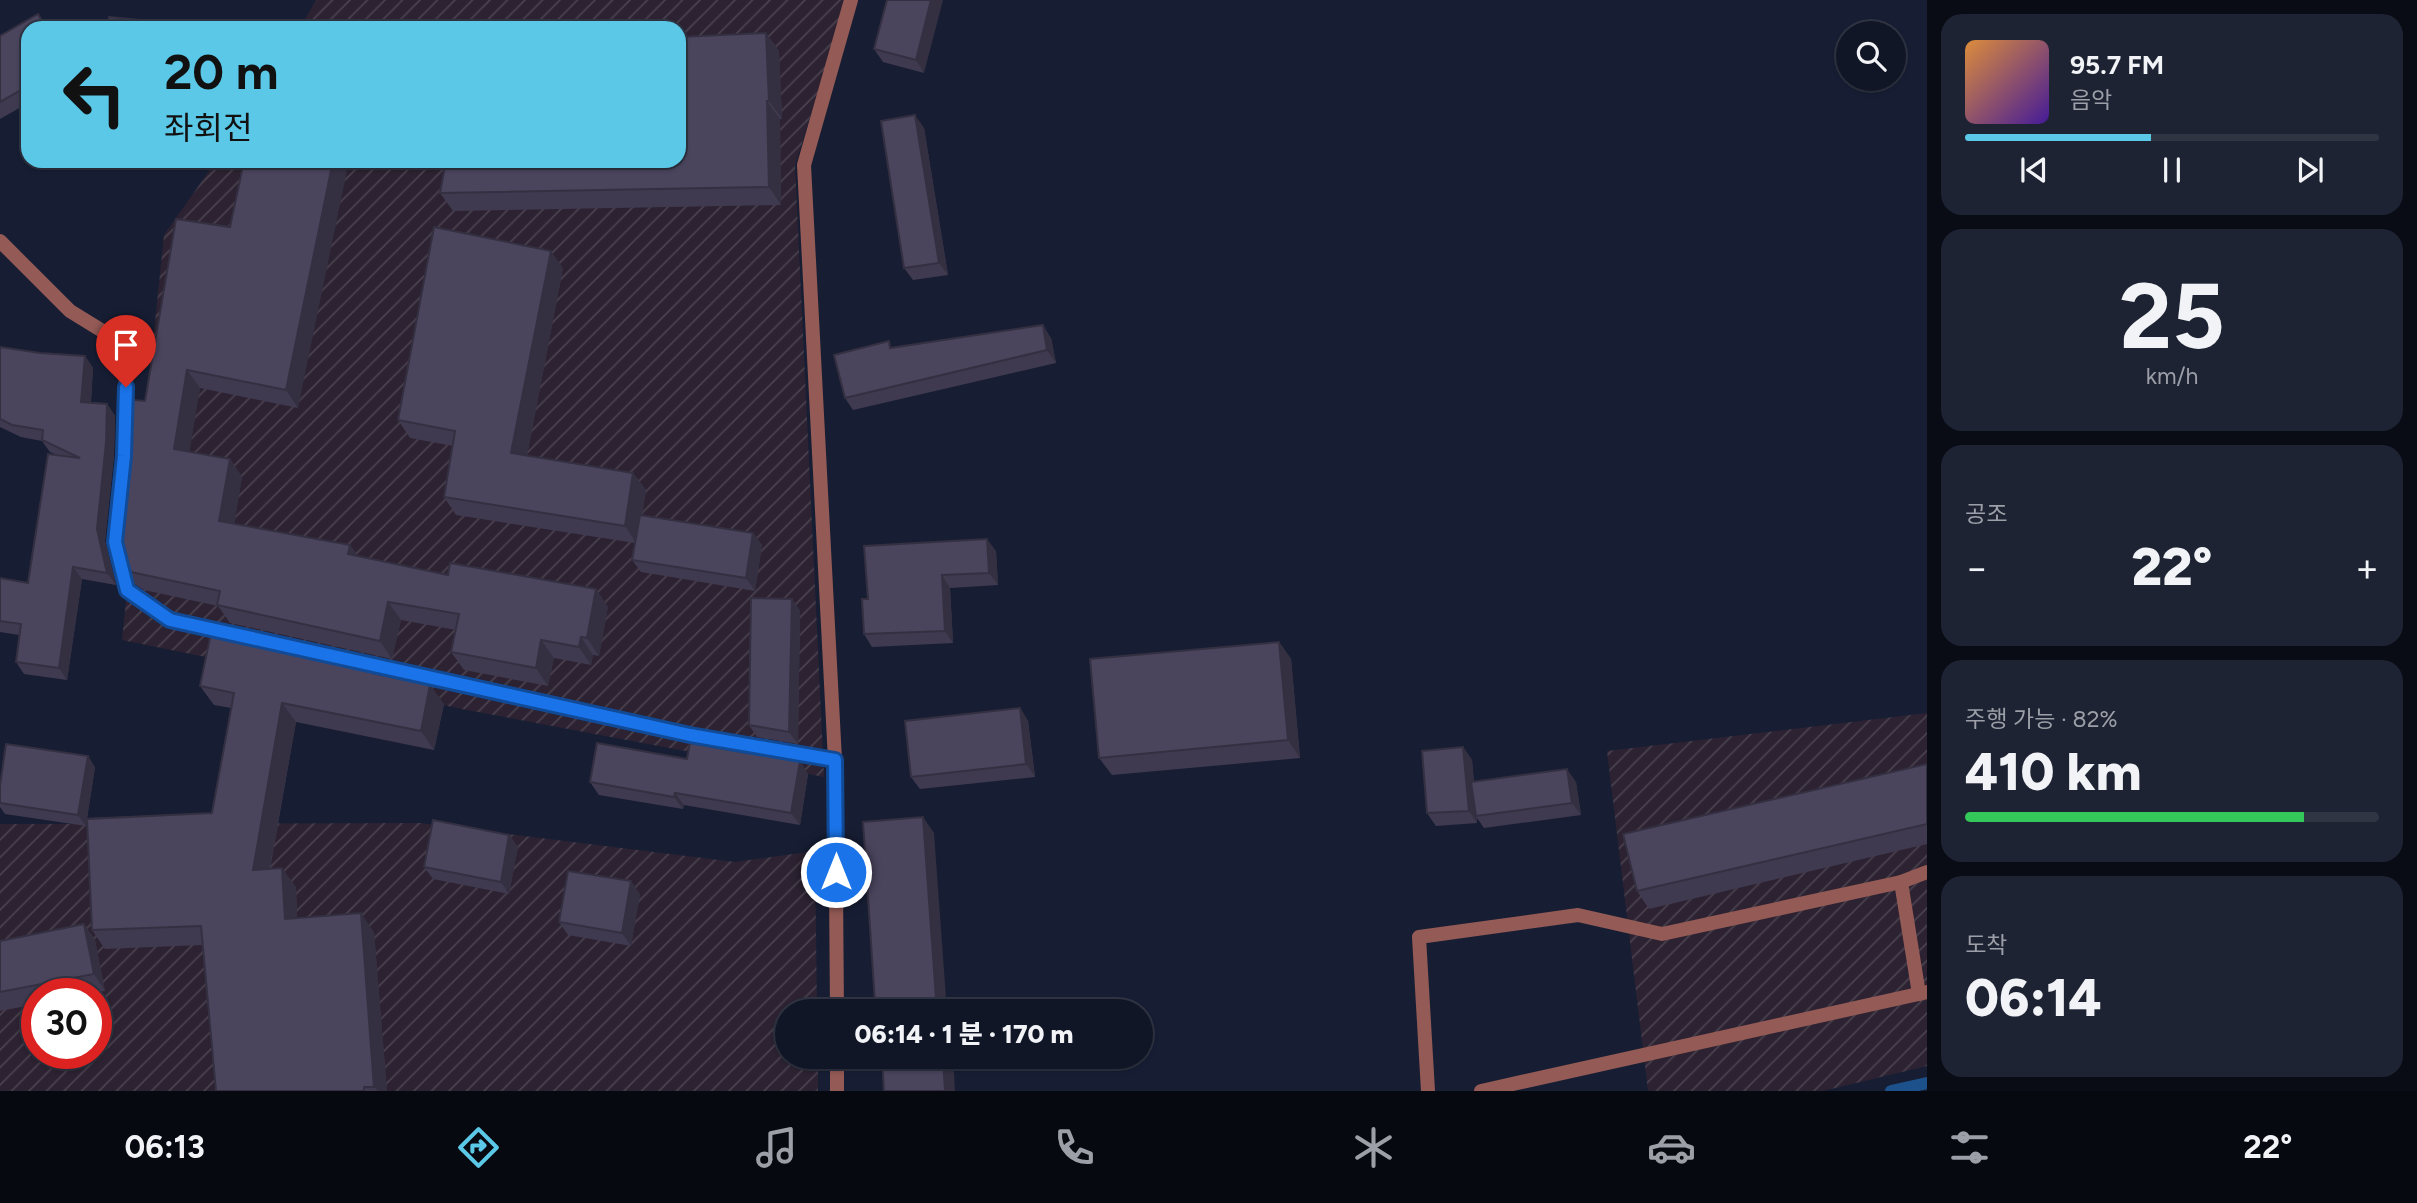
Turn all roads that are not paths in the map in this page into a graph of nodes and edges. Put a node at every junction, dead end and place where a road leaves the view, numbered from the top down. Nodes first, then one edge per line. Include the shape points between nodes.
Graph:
1 (851, 0) edge
2 (0, 241) edge
3 (124, 430) edge
4 (118, 505) edge
5 (239, 635) edge
6 (348, 659) edge
7 (835, 760) junction
8 (1927, 872) edge
9 (1901, 882) junction
10 (1923, 993) edge
11 (837, 999) edge
12 (837, 1069) edge
13 (838, 1091) edge
14 (1428, 1091) edge
15 (1481, 1091) edge

1 - 7 street via 804,165
2 - 3 street via 69,310 109,335 127,365
4 - 5 street via 115,542 127,590 170,620
6 - 7 street via 690,735
7 - 11 street
8 - 9 street
9 - 10 street
9 - 14 street via 1662,933 1578,915 1419,937
10 - 15 street
12 - 13 street

